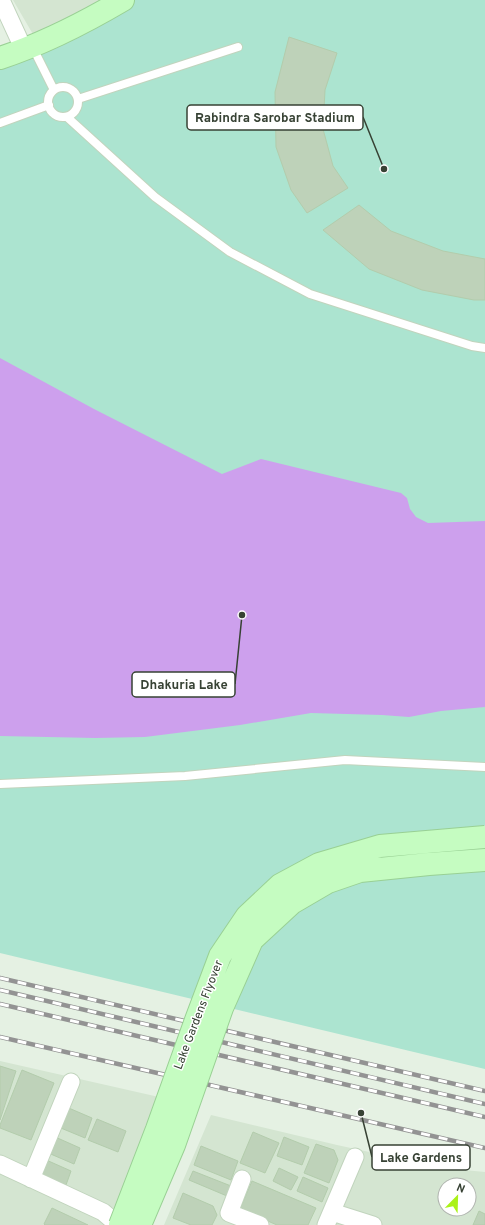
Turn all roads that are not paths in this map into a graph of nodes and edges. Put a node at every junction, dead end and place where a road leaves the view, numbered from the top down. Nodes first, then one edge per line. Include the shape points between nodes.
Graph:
1 (1, 0) edge
2 (123, 0) edge
3 (238, 47) dead end
4 (28, 48) junction
5 (0, 58) edge
6 (54, 90) junction
7 (78, 99) junction
8 (49, 105) junction
9 (67, 117) junction
10 (0, 123) edge
11 (485, 348) edge
12 (485, 766) edge
13 (0, 784) edge
14 (485, 838) edge
15 (485, 860) edge
16 (71, 1082) dead end
17 (356, 1157) dead end
18 (0, 1164) edge
19 (32, 1178) junction
20 (242, 1179) dead end
21 (329, 1218) edge
22 (226, 1219) edge
23 (119, 1225) edge
24 (140, 1225) edge
25 (260, 1225) edge
26 (373, 1225) edge

1 - 4 street
2 - 4 main road via 96,16
3 - 7 lane
4 - 5 main road
4 - 6 lane
6 - 7 lane via 60,86 70,88 77,94
6 - 8 lane via 48,100
7 - 9 lane via 79,104 75,113
8 - 9 lane via 50,110 57,116
8 - 10 lane
9 - 11 lane via 155,197 230,252 310,294
12 - 13 lane via 345,760 185,776
14 - 23 main road, Lake Gardens Flyover, bridge via 380,846 319,864 280,885 247,916 220,956
15 - 24 main road, Lake Gardens Flyover, bridge via 360,871 328,882 292,903 252,940 222,1008 174,1145
16 - 19 street
17 - 21 street
18 - 19 street
19 - 23 street via 103,1212
20 - 22 street
21 - 26 street
22 - 25 street

